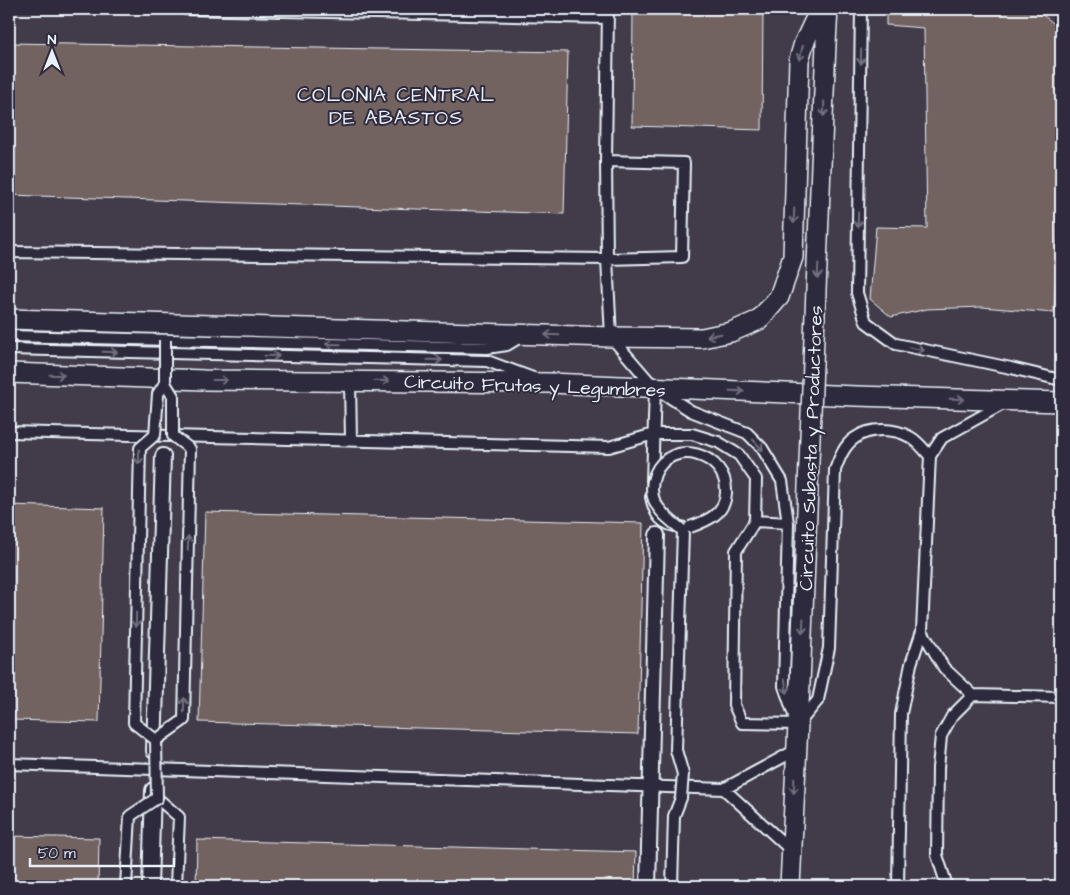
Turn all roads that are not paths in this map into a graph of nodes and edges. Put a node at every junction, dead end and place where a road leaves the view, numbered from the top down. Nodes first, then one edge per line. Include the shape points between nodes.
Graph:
1 (185, 9) edge
2 (820, 9) edge
3 (828, 9) edge
4 (861, 9) edge
5 (608, 13) edge
6 (606, 162) junction
7 (9, 252) edge
8 (607, 259) junction
9 (9, 319) edge
10 (525, 334) junction
11 (9, 336) edge
12 (612, 337) junction
13 (165, 340) junction
14 (9, 349) edge
15 (165, 354) junction
16 (9, 373) edge
17 (1061, 380) edge
18 (350, 381) junction
19 (165, 383) junction
20 (548, 383) junction
21 (655, 388) junction
22 (1012, 400) junction
23 (1061, 402) edge
24 (9, 432) edge
25 (654, 434) junction
26 (351, 440) junction
27 (163, 456) dead end
28 (930, 456) junction
29 (755, 521) junction
30 (788, 523) junction
31 (657, 535) dead end
32 (922, 631) junction
33 (973, 695) junction
34 (1061, 697) edge
35 (798, 724) junction
36 (156, 740) junction
37 (796, 750) junction
38 (9, 764) edge
39 (154, 768) junction
40 (650, 786) junction
41 (724, 789) junction
42 (157, 798) junction
43 (792, 851) junction
44 (126, 886) edge
45 (150, 886) edge
46 (176, 886) edge
47 (648, 886) edge
48 (672, 886) edge
49 (790, 886) edge
50 (898, 886) edge
51 (947, 886) edge

1 - 5 lane
2 -> 12 street via 799,60 793,257 780,297 760,320 731,332 702,338
3 -> 35 street, Circuito Subasta y Productores, bridge
4 -> 17 lane via 857,293 866,322 896,344
5 - 6 lane
6 - 8 lane
6 - 8 lane via 684,163 682,257
7 - 8 lane
8 - 12 lane
9 - 10 street
12 -> 10 street
10 -> 13 lane via 507,345 487,348
11 - 13 lane
12 - 21 lane
13 - 15 lane, bridge
14 -> 15 lane
15 - 19 lane, bridge
15 -> 20 lane via 487,361
16 -> 18 street, Circuito Frutas y Legumbres
18 -> 20 street, Circuito Frutas y Legumbres
18 - 26 lane
19 -> 36 lane, bridge via 158,394 155,435 140,448 134,723
36 -> 19 lane, bridge via 184,720 190,449 173,436 173,396
20 - 21 street, Circuito Frutas y Legumbres
21 -> 22 street, Circuito Frutas y Legumbres
21 - 25 lane
21 -> 30 lane via 691,412 747,433 762,448 782,481
22 - 23 street, Circuito Frutas y Legumbres
22 - 28 lane via 942,438
24 - 26 lane
25 - 26 lane via 609,447
25 - 29 lane via 692,434 718,442 739,454 756,479
25 - 48 lane, bridge via 651,498 654,511 662,521 670,527 690,527 708,520 720,511 726,492 722,472 716,464 688,452 664,461 652,483 654,499 661,512 683,531 676,750 683,774 681,798 674,816
27 - 39 street
28 - 32 lane
28 - 35 lane via 911,437 892,430 873,431 854,438 840,455 835,470 829,648 818,700
29 - 30 lane
29 - 35 lane via 736,552 734,705 742,723
30 -> 35 lane via 784,686
31 - 40 street
32 - 33 lane via 944,668
32 - 50 lane via 911,664 901,714
33 - 34 lane
33 - 51 lane via 952,716 941,736 937,855
35 - 37 street, Circuito Subasta y Productores
36 - 42 lane, bridge
37 - 41 lane
37 -> 43 street, Circuito Subasta y Productores
38 - 39 lane
39 - 40 lane
39 - 45 street
40 - 41 lane
40 - 47 street
41 - 43 lane
42 - 44 lane, bridge via 130,816
42 - 46 lane via 179,818
43 - 49 street, Circuito Subasta y Productores

